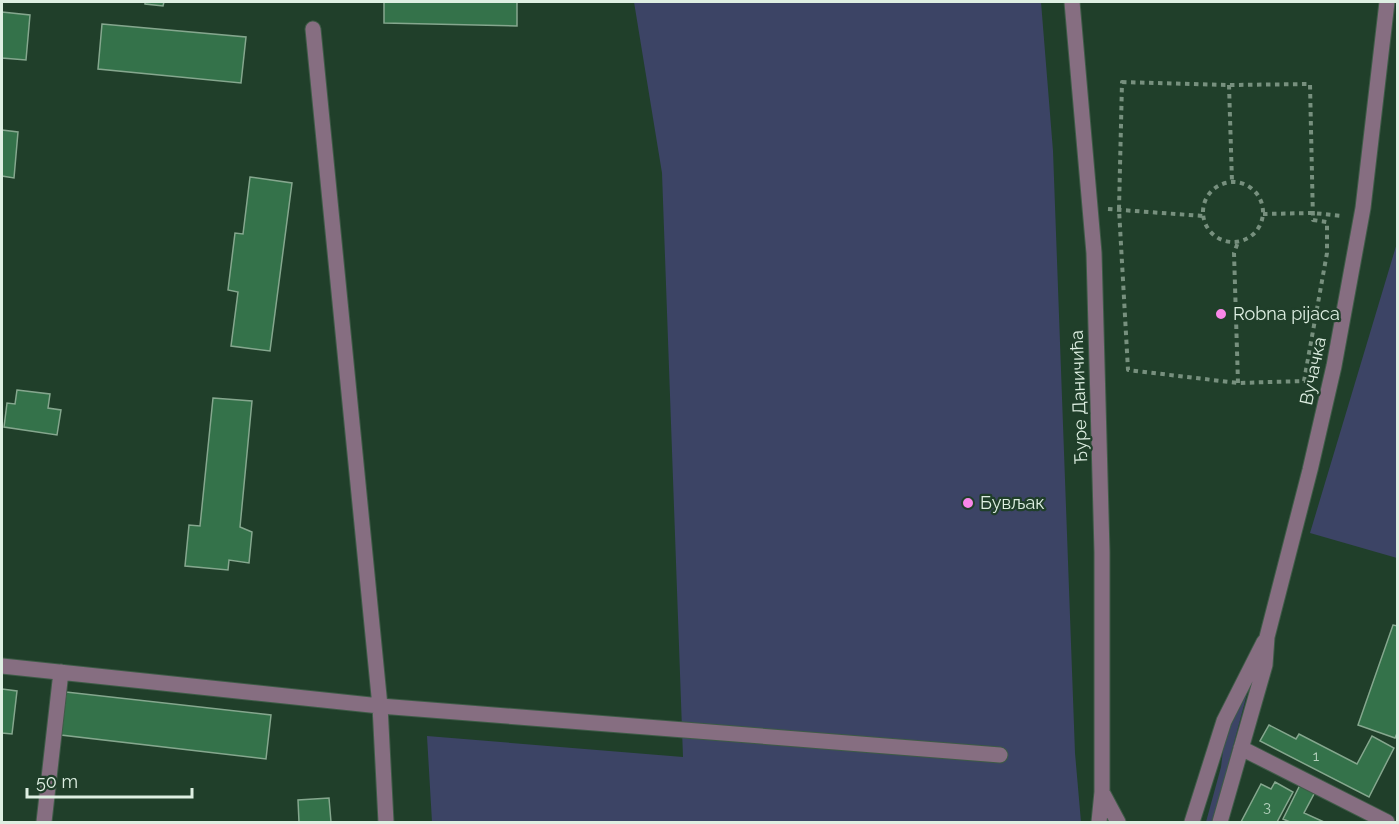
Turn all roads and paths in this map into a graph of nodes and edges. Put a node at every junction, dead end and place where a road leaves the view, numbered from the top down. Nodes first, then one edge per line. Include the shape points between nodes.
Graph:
1 (1072, 2) edge
2 (1387, 2) edge
3 (313, 29) dead end
4 (1229, 85) junction
5 (1232, 182) junction
6 (1119, 209) junction
7 (1313, 213) junction
8 (1263, 214) junction
9 (1203, 216) junction
10 (1361, 218) junction
11 (1238, 242) junction
12 (1238, 383) junction
13 (1267, 637) junction
14 (2, 666) edge
15 (61, 672) junction
16 (380, 706) junction
17 (1241, 748) junction
18 (1000, 754) dead end
19 (1102, 792) junction
20 (44, 822) edge
21 (386, 822) edge
22 (1099, 822) edge
23 (1118, 822) edge
24 (1192, 822) edge
25 (1220, 822) edge
26 (1387, 822) edge

1 - 19 street, Ђуре Даничића via 1094,253 1102,520
2 - 10 street, Вучачка
3 - 16 street
4 - 5 path
4 - 6 path via 1122,82
4 - 7 path via 1310,84
5 - 8 path via 1242,183 1258,195
5 - 9 path via 1213,189 1203,206
6 - 9 path
6 - 12 path via 1128,370
7 - 8 path
7 - 10 path
7 - 12 path via 1313,220 1327,222 1327,253 1304,381
8 - 11 path via 1255,232
9 - 11 path via 1211,233 1219,239
10 - 13 street, Вучачка via 1326,405
11 - 12 path via 1234,253
13 - 17 street, Вучачка via 1265,665
13 - 24 street, Вучачка via 1224,721
14 - 15 street
15 - 16 street
15 - 20 street
16 - 18 street
16 - 21 street
17 - 25 street, Вучачка
17 - 26 street
19 - 22 street, Ђуре Даничића
19 - 23 street, Ђуре Даничића

